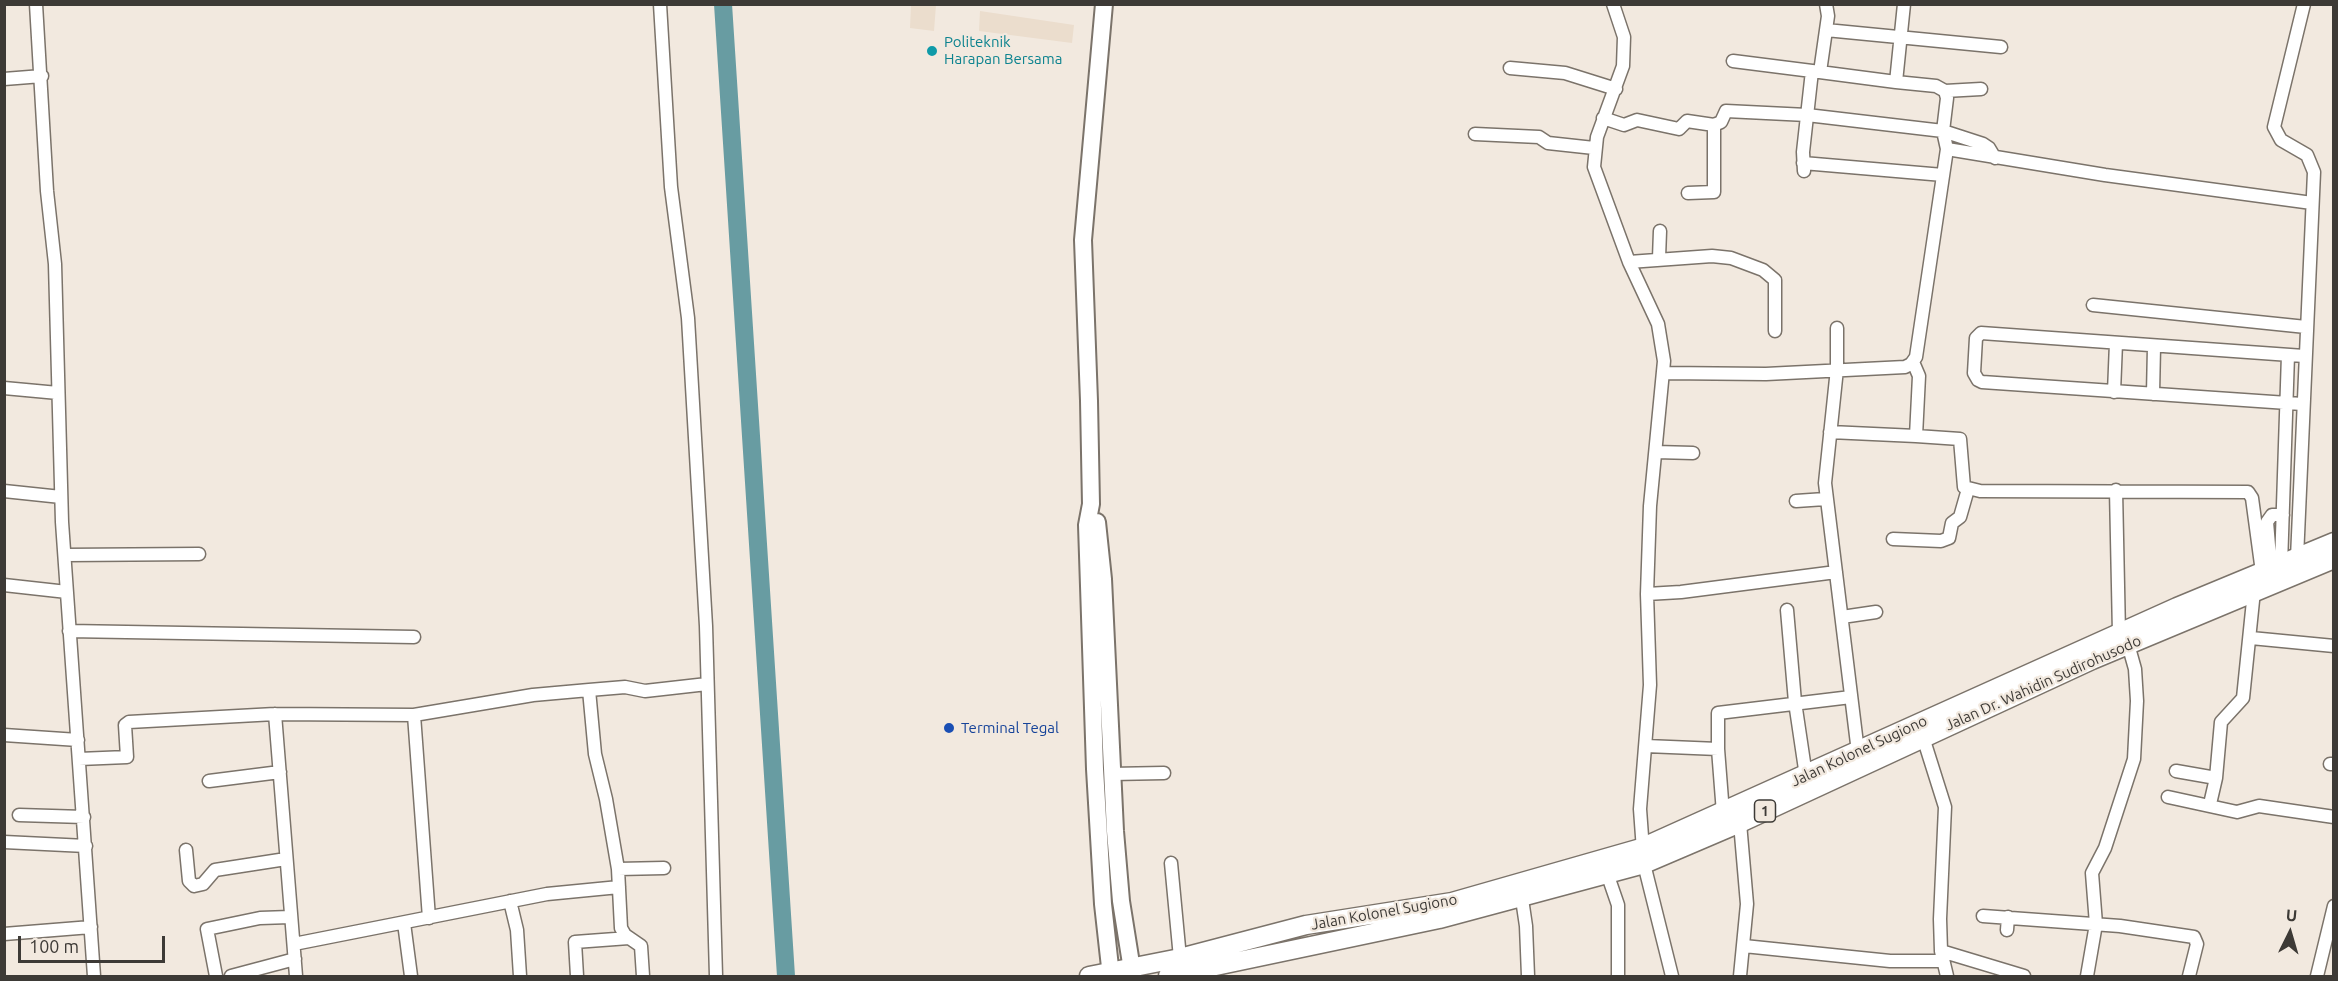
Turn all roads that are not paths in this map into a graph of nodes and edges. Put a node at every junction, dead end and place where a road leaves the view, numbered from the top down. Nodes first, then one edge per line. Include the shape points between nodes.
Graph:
1 (36, 4) edge
2 (660, 4) edge
3 (1104, 4) edge
4 (1613, 4) edge
5 (1826, 4) edge
6 (1904, 4) edge
7 (2304, 4) edge
8 (1826, 30) junction
9 (1901, 37) junction
10 (2001, 46) dead end
11 (1733, 61) dead end
12 (1510, 68) dead end
13 (1816, 72) junction
14 (42, 75) junction
15 (4, 79) edge
16 (1896, 82) junction
17 (1981, 88) dead end
18 (1616, 89) junction
19 (1945, 91) junction
20 (1807, 115) junction
21 (1603, 118) junction
22 (1714, 124) junction
23 (1943, 131) junction
24 (1475, 134) dead end
25 (1594, 148) junction
26 (1947, 149) junction
27 (1995, 158) junction
28 (1943, 175) junction
29 (1688, 192) dead end
30 (2312, 203) junction
31 (1660, 231) dead end
32 (1659, 258) junction
33 (1629, 262) junction
34 (2093, 304) dead end
35 (2306, 327) junction
36 (1837, 328) dead end
37 (1775, 331) dead end
38 (2116, 343) junction
39 (2154, 346) junction
40 (2288, 355) junction
41 (2304, 356) junction
42 (1913, 362) junction
43 (1837, 369) junction
44 (1665, 373) junction
45 (4, 388) edge
46 (2114, 392) junction
47 (58, 393) junction
48 (2153, 394) junction
49 (2286, 403) junction
50 (2302, 404) junction
51 (1830, 432) junction
52 (1916, 436) junction
53 (1656, 452) junction
54 (1693, 453) dead end
55 (1968, 489) junction
56 (2116, 490) junction
57 (4, 491) edge
58 (61, 497) junction
59 (1826, 499) junction
60 (1796, 501) dead end
61 (1091, 504) junction
62 (1893, 539) dead end
63 (2334, 542) edge
64 (199, 554) dead end
65 (65, 555) junction
66 (2334, 559) edge
67 (2278, 566) junction
68 (1836, 572) junction
69 (4, 585) edge
70 (2254, 591) junction
71 (67, 592) junction
72 (1647, 594) junction
73 (1787, 610) dead end
74 (1876, 612) dead end
75 (1842, 617) junction
76 (69, 631) junction
77 (414, 637) dead end
78 (2251, 638) junction
79 (2124, 639) junction
80 (2334, 646) edge
81 (707, 684) junction
82 (589, 690) junction
83 (1851, 697) junction
84 (1795, 702) junction
85 (275, 714) junction
86 (414, 715) junction
87 (1920, 731) junction
88 (4, 735) edge
89 (78, 740) junction
90 (1646, 746) junction
91 (1718, 748) junction
92 (1858, 752) junction
93 (79, 759) junction
94 (2176, 771) dead end
95 (280, 772) junction
96 (1164, 773) dead end
97 (1111, 774) junction
98 (1806, 776) junction
99 (2216, 778) junction
100 (209, 782) dead end
101 (2168, 796) dead end
102 (2210, 804) junction
103 (1723, 813) junction
104 (19, 815) dead end
105 (84, 817) junction
106 (2334, 817) edge
107 (1740, 823) junction
108 (4, 842) edge
109 (86, 846) junction
110 (186, 850) dead end
111 (1108, 851) junction
112 (1643, 856) junction
113 (286, 859) junction
114 (1171, 863) dead end
115 (664, 868) dead end
116 (618, 869) junction
117 (1608, 876) junction
118 (619, 888) junction
119 (1522, 899) junction
120 (510, 901) junction
121 (2334, 906) edge
122 (290, 916) junction
123 (1983, 916) dead end
124 (2008, 917) junction
125 (429, 918) junction
126 (404, 923) junction
127 (2096, 924) junction
128 (91, 927) junction
129 (2007, 930) dead end
130 (4, 934) edge
131 (629, 938) junction
132 (294, 944) junction
133 (2329, 945) edge
134 (1744, 946) junction
135 (1942, 956) junction
136 (1180, 958) junction
137 (294, 959) junction
138 (1131, 972) edge
139 (1211, 972) edge
140 (1102, 975) edge
141 (94, 976) edge
142 (216, 976) edge
143 (231, 976) edge
144 (296, 976) edge
145 (411, 976) edge
146 (520, 976) edge
147 (577, 976) edge
148 (643, 976) edge
149 (716, 976) edge
150 (1168, 976) edge
151 (1528, 976) edge
152 (1618, 976) edge
153 (1672, 976) edge
154 (1740, 976) edge
155 (1947, 976) edge
156 (2024, 976) edge
157 (2087, 976) edge
158 (2189, 976) edge
159 (2317, 976) edge

1 - 14 street
2 - 81 street via 671,187 688,318
3 - 61 main road via 1083,240
4 - 18 street via 1624,50
5 - 8 street
6 - 9 street
7 - 30 street via 2274,127 2281,140 2307,155 2313,164
8 - 9 street
8 - 13 street
9 - 10 street
9 - 16 street
11 - 13 street
12 - 18 street via 1565,73
13 - 16 street
13 - 20 street
14 - 15 street
14 - 47 street via 55,264
16 - 19 street via 1936,86
17 - 19 street
18 - 21 street
19 - 23 street
20 - 22 street via 1726,111 1721,122
20 - 23 street
20 - 28 street via 1803,167
21 - 22 street via 1624,125 1637,120 1679,129 1684,121
21 - 25 street
22 - 29 street via 1714,192
23 - 26 street
23 - 27 street via 1983,144
24 - 25 street via 1539,137 1548,143
25 - 33 street via 1594,167 1602,195
26 - 27 street
26 - 28 street
27 - 30 street
28 - 42 street
30 - 35 street
31 - 32 street
32 - 33 street
32 - 37 street via 1731,258 1763,270 1775,280
33 - 44 street via 1658,324
34 - 35 street
35 - 41 street
36 - 43 street
38 - 39 street
38 - 46 street
38 - 46 street via 1981,333 1976,339 1974,373 1982,382
39 - 40 street
39 - 48 street
40 - 41 street
40 - 49 street
41 - 50 street
42 - 43 street via 1905,367
42 - 52 street via 1919,376
43 - 44 street via 1766,374
43 - 51 street
44 - 53 street
45 - 47 street
46 - 48 street
47 - 58 street
48 - 49 street
49 - 50 street
49 - 67 street via 2283,515 2272,515 2267,522
50 - 67 street
51 - 52 street
51 - 59 street
52 - 55 street via 1960,439 1962,483
53 - 54 street
53 - 72 street
55 - 56 street
55 - 62 street via 1949,538
56 - 67 street via 2250,493
56 - 79 street
57 - 58 street
58 - 65 street
59 - 60 street
59 - 68 street
61 - 97 main road via 1097,523 1102,579
61 - 111 main road via 1087,525
63 - 67 highway, 1
64 - 65 street
65 - 71 street
66 - 70 highway, Jalan Dr. Wahidin Sudirohusodo / 1
67 - 79 highway, 1
68 - 72 street
68 - 75 street
69 - 71 street
70 - 78 street
70 - 79 highway, Jalan Dr. Wahidin Sudirohusodo / 1
71 - 76 street
72 - 90 street via 1650,685
73 - 84 street
74 - 75 street
75 - 83 street
76 - 77 street
76 - 89 street
78 - 80 street
78 - 99 street via 2242,701 2221,722
79 - 87 highway, Jalan Dr. Wahidin Sudirohusodo / 1
79 - 127 street via 2135,669 2134,759 2105,848 2092,873
81 - 82 street via 645,691 625,687
81 - 149 street
82 - 86 street
82 - 116 street via 595,754
83 - 84 street
83 - 92 street
84 - 91 street via 1718,713
84 - 98 street
85 - 86 street
85 - 93 street via 129,722 125,725 127,757
85 - 95 street
86 - 125 street
87 - 92 highway, Jalan Kolonel Sugiono / 1
87 - 107 highway, Jalan Dr. Wahidin Sudirohusodo / 1
87 - 135 street via 1946,807 1940,887
88 - 89 street
89 - 93 street
90 - 91 street
90 - 112 street via 1640,809
91 - 103 street
92 - 98 highway, Jalan Kolonel Sugiono / 1
93 - 105 street
94 - 99 street
95 - 100 street
95 - 113 street
96 - 97 street
97 - 111 main road
98 - 103 highway, Jalan Kolonel Sugiono / 1
99 - 102 street
101 - 102 street
102 - 106 street via 2237,812 2259,806
103 - 112 highway, Jalan Kolonel Sugiono / 1
104 - 105 street
105 - 109 street
107 - 112 highway, Jalan Dr. Wahidin Sudirohusodo / 1
107 - 134 street via 1747,904
108 - 109 street
109 - 128 street
110 - 113 street via 189,880 194,886 203,884 216,870
111 - 138 main road
111 - 140 main road
112 - 117 highway, Jalan Dr. Wahidin Sudirohusodo / 1
112 - 136 highway, Jalan Kolonel Sugiono / 1 via 1452,902 1306,925
112 - 153 street
113 - 122 street
114 - 136 street
115 - 116 street
116 - 118 street
117 - 119 highway, Jalan Dr. Wahidin Sudirohusodo / 1
117 - 152 street via 1618,905
118 - 120 street
118 - 131 street via 621,928
119 - 139 highway, Jalan Dr. Wahidin Sudirohusodo / 1
119 - 151 street
120 - 125 street
120 - 146 street via 517,930
121 - 133 street
122 - 132 street
122 - 142 street via 207,929
123 - 124 street
124 - 127 street
124 - 129 street
125 - 126 street
126 - 132 street
126 - 145 street
127 - 157 street
127 - 158 street via 2194,937 2197,944
128 - 130 street
128 - 141 street
131 - 147 street via 575,942
131 - 148 street via 641,946
132 - 137 street
133 - 159 street
134 - 135 street via 1890,962
134 - 154 street
135 - 155 street
135 - 156 street
136 - 138 highway, Jalan Kolonel Sugiono / 1
137 - 143 street
137 - 144 street
138 - 140 highway, Jalan Kolonel Sugiono / 1
139 - 150 highway, Jalan Dr. Wahidin Sudirohusodo / 1

